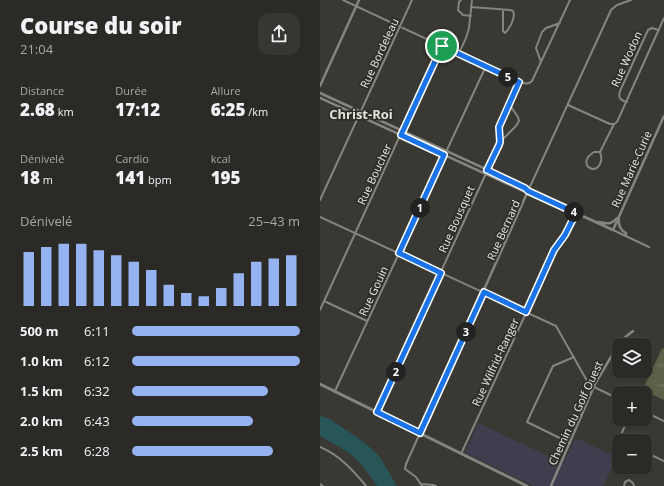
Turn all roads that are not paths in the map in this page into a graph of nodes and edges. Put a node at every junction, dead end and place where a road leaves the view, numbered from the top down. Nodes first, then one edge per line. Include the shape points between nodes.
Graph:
1 (343, 0) edge
2 (359, 0) edge
3 (412, 0) edge
4 (461, 0) edge
5 (472, 0) edge
6 (570, 0) edge
7 (631, 0) edge
8 (356, 6) junction
9 (471, 7) junction
10 (503, 10) junction
11 (471, 16) junction
12 (664, 18) edge
13 (560, 23) junction
14 (400, 26) junction
15 (659, 30) junction
16 (442, 46) junction
17 (459, 54) junction
18 (541, 62) junction
19 (486, 66) junction
20 (519, 82) junction
21 (320, 86) edge
22 (320, 93) edge
23 (320, 98) edge
24 (627, 102) junction
25 (509, 104) junction
26 (568, 105) junction
27 (360, 112) junction
28 (359, 116) junction
29 (664, 116) edge
30 (614, 124) junction
31 (402, 131) junction
32 (401, 135) junction
33 (500, 142) junction
34 (446, 151) junction
35 (600, 152) junction
36 (444, 155) junction
37 (487, 170) junction
38 (485, 174) junction
39 (528, 191) junction
40 (320, 200) edge
41 (576, 213) junction
42 (621, 213) junction
43 (320, 217) edge
44 (619, 217) junction
45 (594, 221) junction
46 (613, 230) junction
47 (355, 233) junction
48 (626, 236) junction
49 (649, 247) dead end
50 (399, 253) junction
51 (441, 273) junction
52 (484, 292) junction
53 (324, 301) junction
54 (320, 310) edge
55 (526, 312) junction
56 (367, 321) junction
57 (633, 331) dead end
58 (574, 357) junction
59 (320, 384) edge
60 (594, 387) junction
61 (335, 392) junction
62 (612, 396) edge
63 (377, 412) junction
64 (652, 415) edge
65 (664, 421) edge
66 (420, 433) junction
67 (570, 443) junction
68 (320, 447) edge
69 (462, 454) junction
70 (652, 455) edge
71 (664, 461) edge
72 (320, 484) edge
73 (421, 485) edge
74 (323, 486) edge
75 (366, 486) edge
76 (436, 486) edge
77 (528, 486) edge
78 (551, 486) edge
79 (624, 486) edge
80 (634, 486) edge

1 - 8 street
2 - 8 street
3 - 14 street, Rue Bordeleau
4 - 11 street via 458,10 463,15
5 - 9 street
6 - 13 street
7 - 26 street, Rue Bernard via 617,5 612,10
8 - 14 street
8 - 21 street
9 - 10 street
9 - 11 street
10 - 10 street via 514,13 505,33 502,28
11 - 17 street
12 - 15 street, Rue Wodon
13 - 18 street
13 - 18 street via 542,32 536,48
14 - 16 street
14 - 27 street, Rue Bordeleau
15 - 24 street, Rue Wodon
15 - 24 street, Rue Wodon via 649,29 620,91 621,100
16 - 17 street
16 - 31 street, Rue Boucher
17 - 19 street
18 - 20 street via 531,83
19 - 20 street
19 - 34 street, Rue Gouin
20 - 25 street, Rue Bousquet
22 - 27 street
23 - 28 street
24 - 30 street, Rue Wodon via 618,122
25 - 33 street, Rue Bousquet via 499,127
25 - 33 street, Rue Bousquet via 519,121
26 - 30 street
26 - 39 street, Rue Bernard
27 - 28 street, Rue Bordeleau
27 - 31 street
28 - 32 street
28 - 40 street, Rue Bordeleau
29 - 42 street, Rue Marie-Curie
30 - 35 street, Rue Wodon
31 - 32 street, Rue Boucher
31 - 34 street
32 - 36 street
32 - 47 street, Rue Boucher
33 - 37 street, Rue Bousquet
34 - 36 street, Rue Gouin
34 - 37 street
35 - 35 street via 590,155 586,162 588,168 595,169 599,166
36 - 38 street
36 - 50 street, Rue Gouin
37 - 38 street, Rue Bousquet
37 - 39 street
38 - 39 street
38 - 51 street, Rue Bousquet
39 - 41 street
39 - 52 street, Rue Bernard
41 - 45 street
41 - 55 street, Rue Wilfrid-Ranger via 554,250
42 - 44 street, Rue Marie-Curie
42 - 45 street via 610,223
43 - 47 street
44 - 46 street, Rue Marie-Curie
44 - 48 street via 619,226
45 - 46 street
46 - 48 street
47 - 50 street
47 - 53 street, Rue Boucher
48 - 49 street
50 - 51 street
50 - 56 street, Rue Gouin
51 - 52 street
51 - 63 street, Rue Bousquet
52 - 55 street
52 - 66 street, Rue Bernard
53 - 54 street, Rue Boucher
53 - 56 street
55 - 58 street via 556,326
55 - 69 street, Rue Wilfrid-Ranger
56 - 61 street, Rue Gouin
57 - 60 street, Chemin du Golf Ouest via 618,345
58 - 60 street via 586,379
58 - 67 street via 553,366 528,422
59 - 61 main road
60 - 62 street
60 - 67 street, Chemin du Golf Ouest
61 - 63 main road
63 - 66 main road
64 - 65 street
66 - 69 main road
66 - 73 street via 405,469 416,477
67 - 78 street, Chemin du Golf Ouest
68 - 75 street via 344,462
69 - 77 main road
70 - 71 street
72 - 74 street
73 - 76 street
79 - 80 street via 629,480

